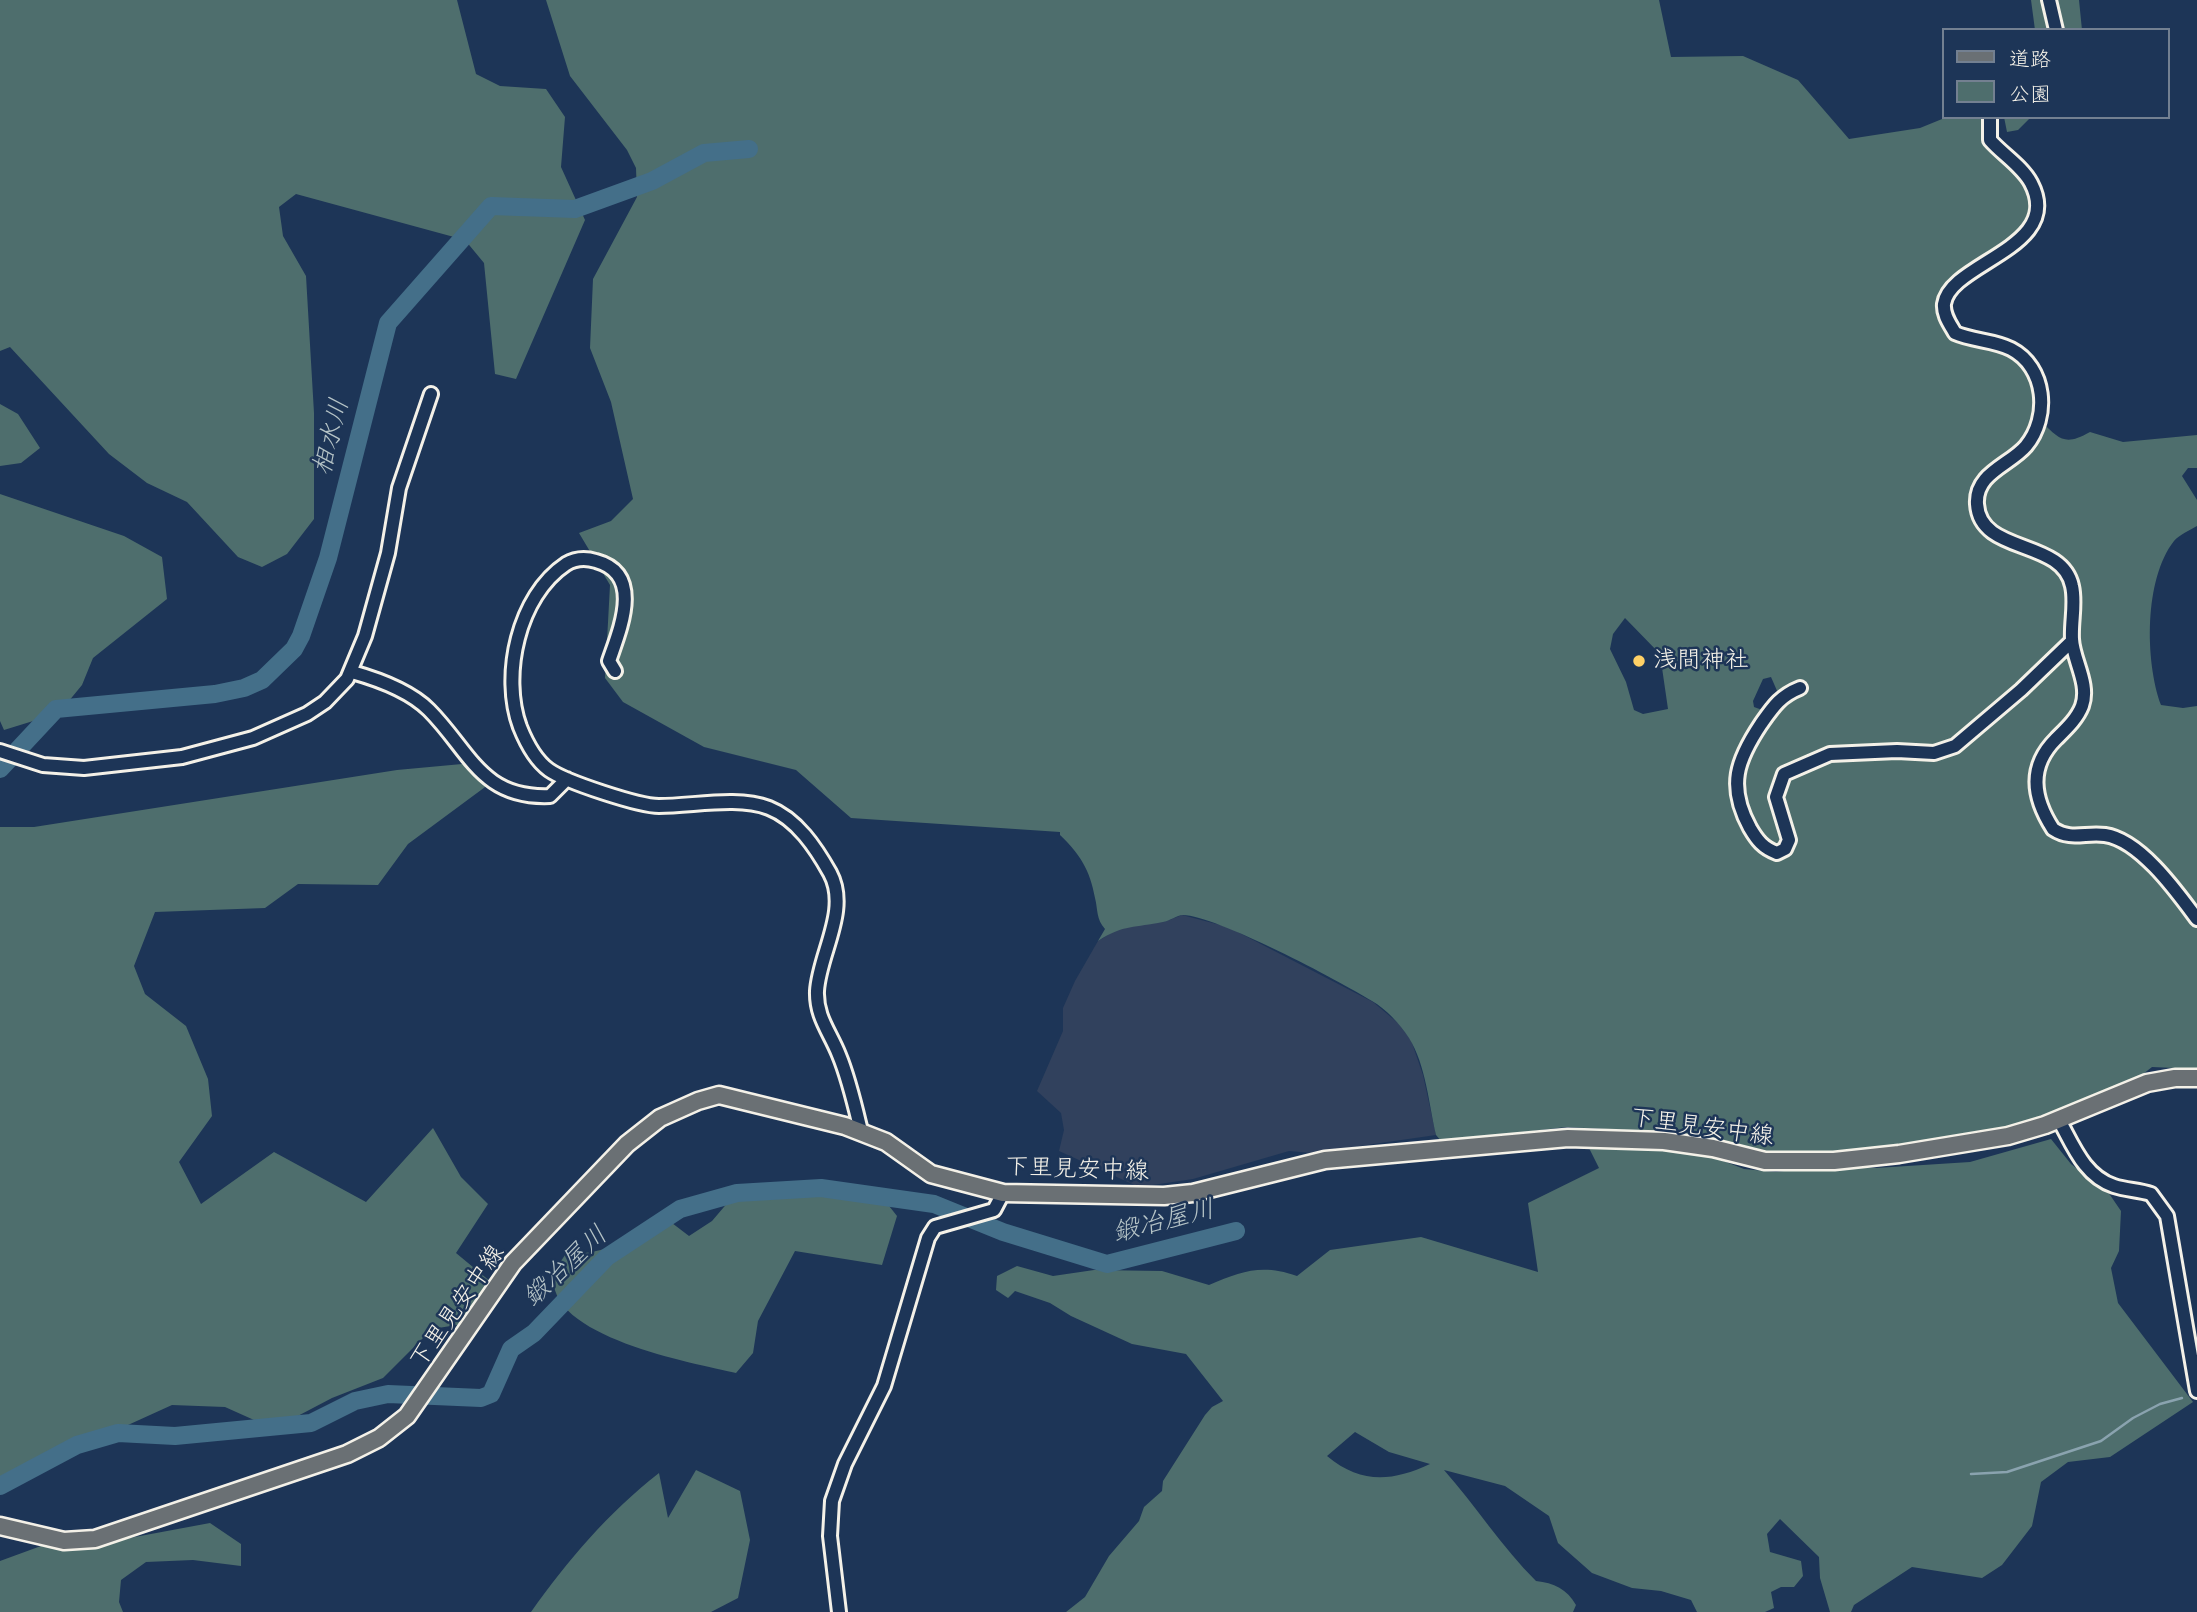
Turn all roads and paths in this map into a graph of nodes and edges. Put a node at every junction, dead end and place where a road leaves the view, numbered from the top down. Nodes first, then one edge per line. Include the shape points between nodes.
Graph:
1 (2049, 0) edge
2 (2056, 28) edge
3 (1990, 119) edge
4 (431, 394) dead end
5 (2072, 640) junction
6 (352, 671) junction
7 (615, 671) dead end
8 (1800, 688) dead end
9 (0, 751) edge
10 (567, 779) junction
11 (2197, 919) edge
12 (2197, 1078) edge
13 (2059, 1120) junction
14 (861, 1131) junction
15 (1003, 1193) junction
16 (2197, 1391) edge
17 (0, 1526) edge
18 (839, 1612) edge

1 - 2 street
3 - 5 street via 1990,140 2031,182 2033,218 2015,243 1956,283 1944,302 1945,314 1955,333 2014,350 2036,375 2041,407 2033,436 1989,474 1977,505 1991,529 2050,557 2066,573 2073,594
4 - 6 street via 399,488 381,583
5 - 8 street via 1955,746 1934,753 1830,754 1784,775 1776,797 1789,841 1777,853 1760,843 1745,818 1737,768 1776,701
5 - 11 street via 2085,694 2074,720 2046,748 2037,766 2036,793 2044,815 2062,835 2107,835 2122,840 2165,878
6 - 9 street via 307,715 253,738 182,757 84,768 43,765
6 - 10 street via 427,708 469,762 509,791 550,796
7 - 10 street via 609,661 625,615 619,575 604,563 584,558 566,564 545,586 524,621 512,657 511,692 523,734 537,759
10 - 14 street via 654,806 754,803 796,826 832,876 836,897 817,989 819,1016 839,1054
12 - 13 main road, 下里見安中線 via 2147,1083
13 - 15 main road, 下里見安中線 via 2008,1136 1834,1161 1765,1161 1664,1141 1568,1138 1325,1160 1164,1196
13 - 16 street via 2096,1177 2151,1194 2167,1216
14 - 15 main road, 下里見安中線 via 886,1142 931,1174
14 - 17 main road, 下里見安中線 via 719,1096 660,1118 627,1144 513,1263 433,1382 394,1427 347,1454 95,1539 64,1541
15 - 18 street via 994,1210 936,1227 928,1238 884,1386 832,1501 830,1536

